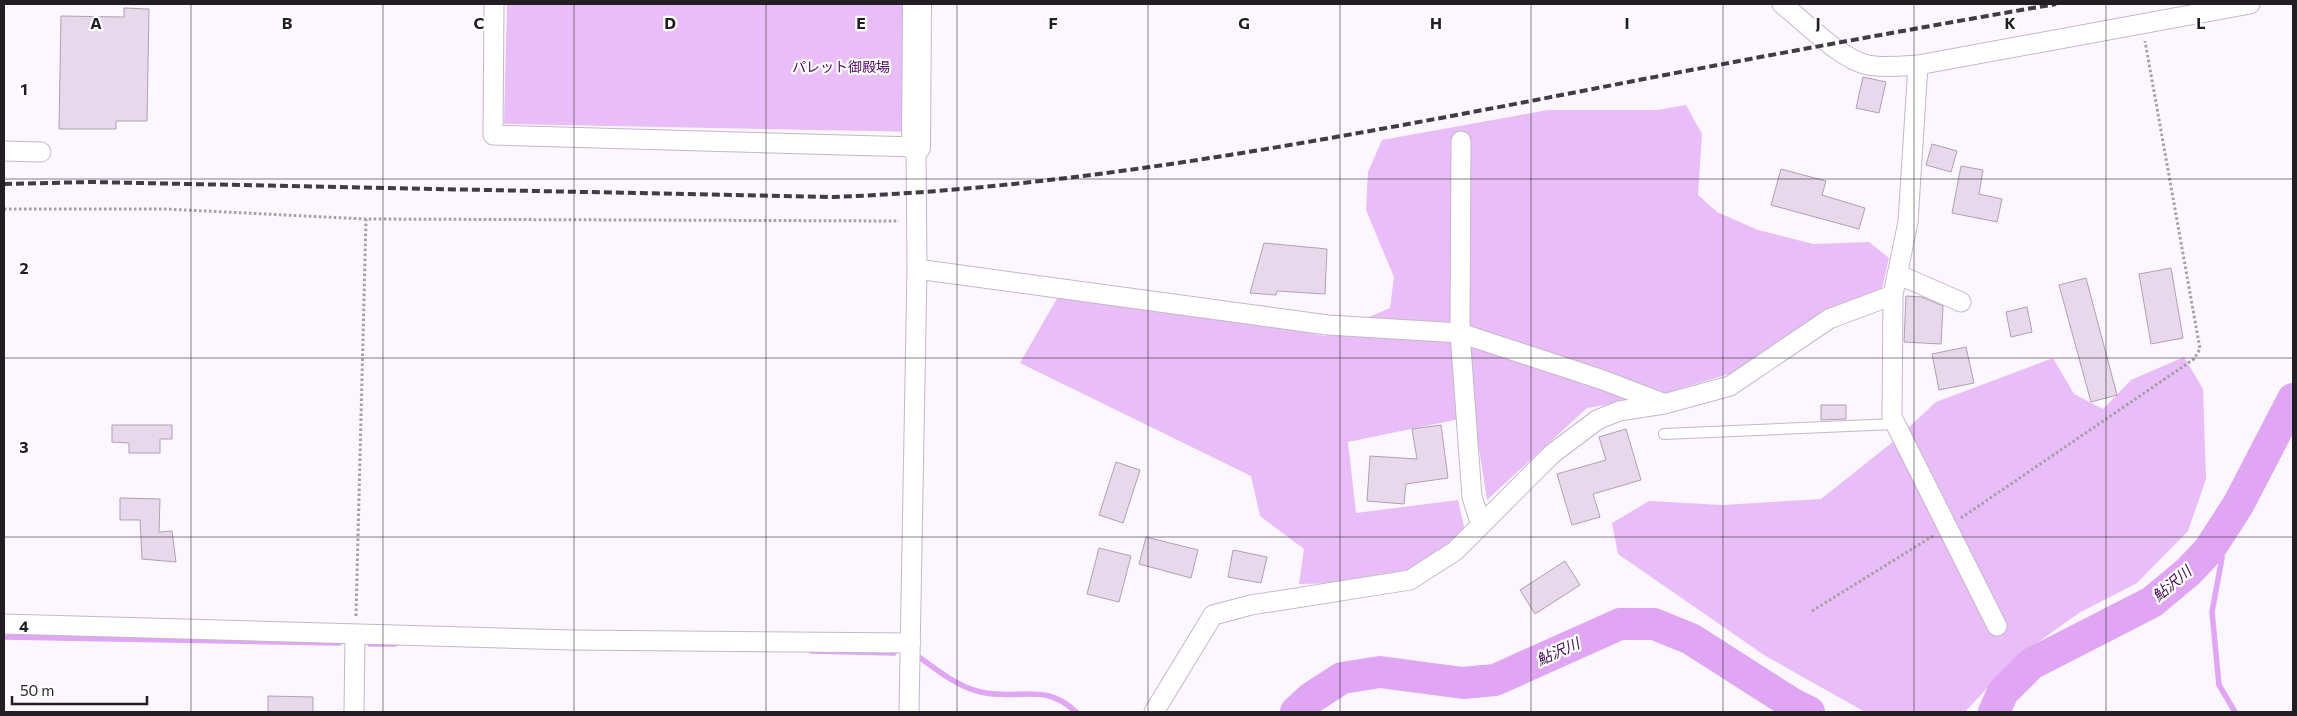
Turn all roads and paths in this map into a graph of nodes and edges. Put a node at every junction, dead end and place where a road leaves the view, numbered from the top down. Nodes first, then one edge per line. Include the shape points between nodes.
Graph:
1 (494, 4) edge
2 (917, 4) edge
3 (1782, 4) edge
4 (2250, 4) edge
5 (2142, 24) junction
6 (1918, 65) junction
7 (1461, 141) dead end
8 (916, 147) junction
9 (4, 151) edge
10 (41, 152) dead end
11 (4, 209) edge
12 (366, 219) junction
13 (917, 221) junction
14 (917, 269) junction
15 (1897, 274) junction
16 (1893, 295) junction
17 (1961, 302) dead end
18 (1460, 333) junction
19 (1664, 404) junction
20 (1895, 424) junction
21 (1664, 434) dead end
22 (1481, 525) junction
23 (1947, 528) junction
24 (1812, 611) dead end
25 (4, 624) edge
26 (1997, 626) dead end
27 (355, 635) junction
28 (911, 643) junction
29 (354, 712) edge
30 (909, 712) edge
31 (1154, 712) edge

1 - 8 street via 493,135
2 - 8 street
3 - 6 street via 1848,57 1866,65
4 - 5 street
5 - 6 street
5 - 23 path via 2200,349 2194,358
6 - 15 street via 1908,222
7 - 18 street
8 - 13 street
9 - 10 street
11 - 12 path via 164,210
12 - 13 path
12 - 27 path
13 - 14 street
14 - 18 street via 1328,325
14 - 28 street
15 - 16 street
15 - 17 street
16 - 19 street via 1830,319 1730,386
16 - 20 street via 1892,417
18 - 19 street via 1603,380
18 - 22 street via 1472,497
19 - 22 street via 1618,411 1597,420 1552,454
20 - 21 lane
20 - 23 street
22 - 31 street via 1455,551 1410,580 1251,605 1213,615
23 - 24 path
23 - 26 street
25 - 27 street
27 - 28 street
27 - 29 street
28 - 30 street

